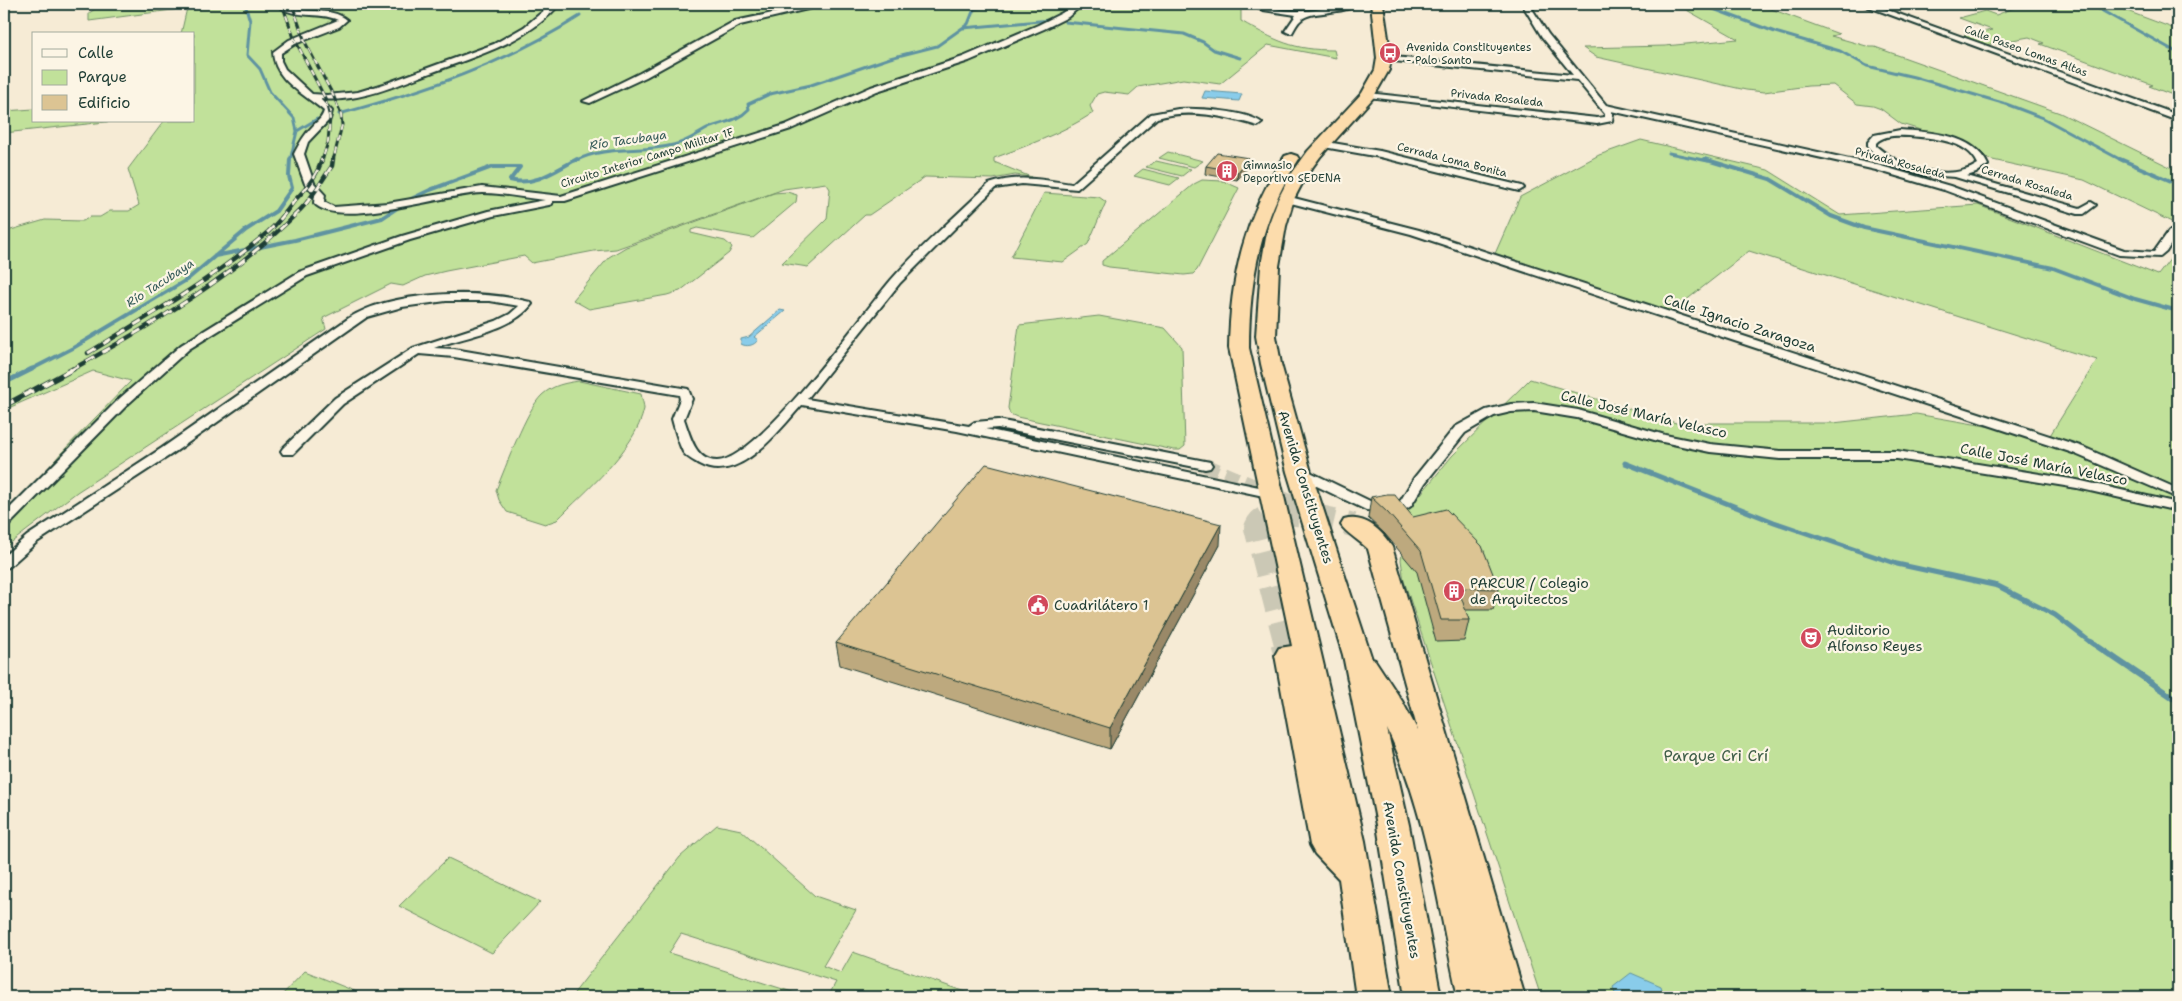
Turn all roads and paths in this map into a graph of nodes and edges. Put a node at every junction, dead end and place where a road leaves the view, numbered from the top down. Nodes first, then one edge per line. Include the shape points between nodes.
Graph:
1 (280, 4) edge
2 (556, 4) edge
3 (825, 4) edge
4 (1079, 4) edge
5 (1257, 4) edge
6 (1279, 4) edge
7 (1377, 4) edge
8 (1526, 4) edge
9 (1863, 4) edge
10 (1357, 6) edge
11 (1292, 13) junction
12 (1308, 13) junction
13 (1289, 31) dead end
14 (1384, 58) junction
15 (1579, 78) junction
16 (311, 96) junction
17 (1368, 96) junction
18 (586, 101) dead end
19 (1603, 107) junction
20 (2178, 118) edge
21 (1258, 123) dead end
22 (1324, 142) junction
23 (1888, 160) junction
24 (1878, 168) junction
25 (1954, 174) junction
26 (1519, 188) dead end
27 (562, 199) junction
28 (1286, 199) junction
29 (2091, 205) dead end
30 (2173, 233) dead end
31 (417, 350) junction
32 (799, 401) junction
33 (957, 427) junction
34 (288, 451) dead end
35 (1205, 465) tunnel mouth
36 (1299, 472) junction
37 (1272, 494) junction
38 (2178, 494) edge
39 (2178, 507) edge
40 (4, 522) edge
41 (1353, 525) tunnel mouth
42 (4, 564) edge
43 (1357, 654) junction
44 (1289, 655) tunnel mouth
45 (1354, 872) junction
46 (1374, 997) edge
47 (1423, 997) edge
48 (1476, 997) edge
49 (1507, 997) edge

1 - 16 street, Circuito Interior Campo Militar 1F via 306,14 343,20 277,52 276,63 282,71
2 - 16 street via 534,25 480,54 369,91 340,98
3 - 18 street via 738,23
4 - 27 street, Circuito Interior Campo Militar 1F via 1065,16 1040,28 966,59 874,89 788,127
5 - 11 street
6 - 11 street
7 - 14 highway, Avenida Constituyentes
8 - 15 street via 1545,35
9 - 20 street, Calle Paseo Lomas Altas
10 - 12 street
10 - 37 highway via 1368,46 1366,70 1356,86 1308,136 1288,163 1262,211 1251,245 1238,328 1239,348
11 - 12 street
12 - 13 street via 1299,17
14 - 15 street
14 - 17 highway, Avenida Constituyentes via 1382,70
15 - 19 street
16 - 27 street, Circuito Interior Campo Militar 1F via 329,114 309,135 299,154 310,184 320,195 319,204 325,208 388,206 482,190
17 - 19 street, Privada Rosaleda via 1609,120 1609,114
17 - 22 highway, Avenida Constituyentes
19 - 24 street, Privada Rosaleda
21 - 32 street via 1203,113 1165,111 1154,116 1074,187 1015,180 992,186 896,281
22 - 26 street, Cerrada Loma Bonita
22 - 28 highway, Avenida Constituyentes via 1298,176
23 - 24 street
23 - 25 street, Cerrada Rosaleda via 1919,170
23 - 25 street, Cerrada Rosaleda via 1872,147 1877,137 1900,133 1934,136 1965,146 1982,159 1983,165 1978,170
24 - 30 street, Privada Rosaleda via 1947,188 2123,253 2156,255
25 - 29 street, Cerrada Rosaleda via 2081,212
27 - 40 street via 491,213 303,274 185,347 124,401
28 - 36 highway, Avenida Constituyentes via 1270,266 1266,336
28 - 38 street, Calle Ignacio Zaragoza via 1415,232 2078,450
31 - 32 street via 454,353 684,392 686,399 678,419 690,452 713,465 733,462 749,453
31 - 34 street via 339,401
31 - 42 street via 502,324 520,313 526,304 474,296 408,303 366,314 32,539
32 - 33 street
33 - 35 street via 998,424
33 - 37 street
36 - 39 street, Calle José María Velasco via 1371,506 1400,507 1460,430 1490,413 1534,407 1578,414 1710,448 1780,455 1897,455 2077,484
36 - 43 highway, Avenida Constituyentes
37 - 45 highway
41 - 49 highway via 1380,547
43 - 47 highway, Avenida Constituyentes via 1393,825
43 - 48 highway via 1396,715 1420,771 1436,822
44 - 45 highway via 1326,845
45 - 46 highway

